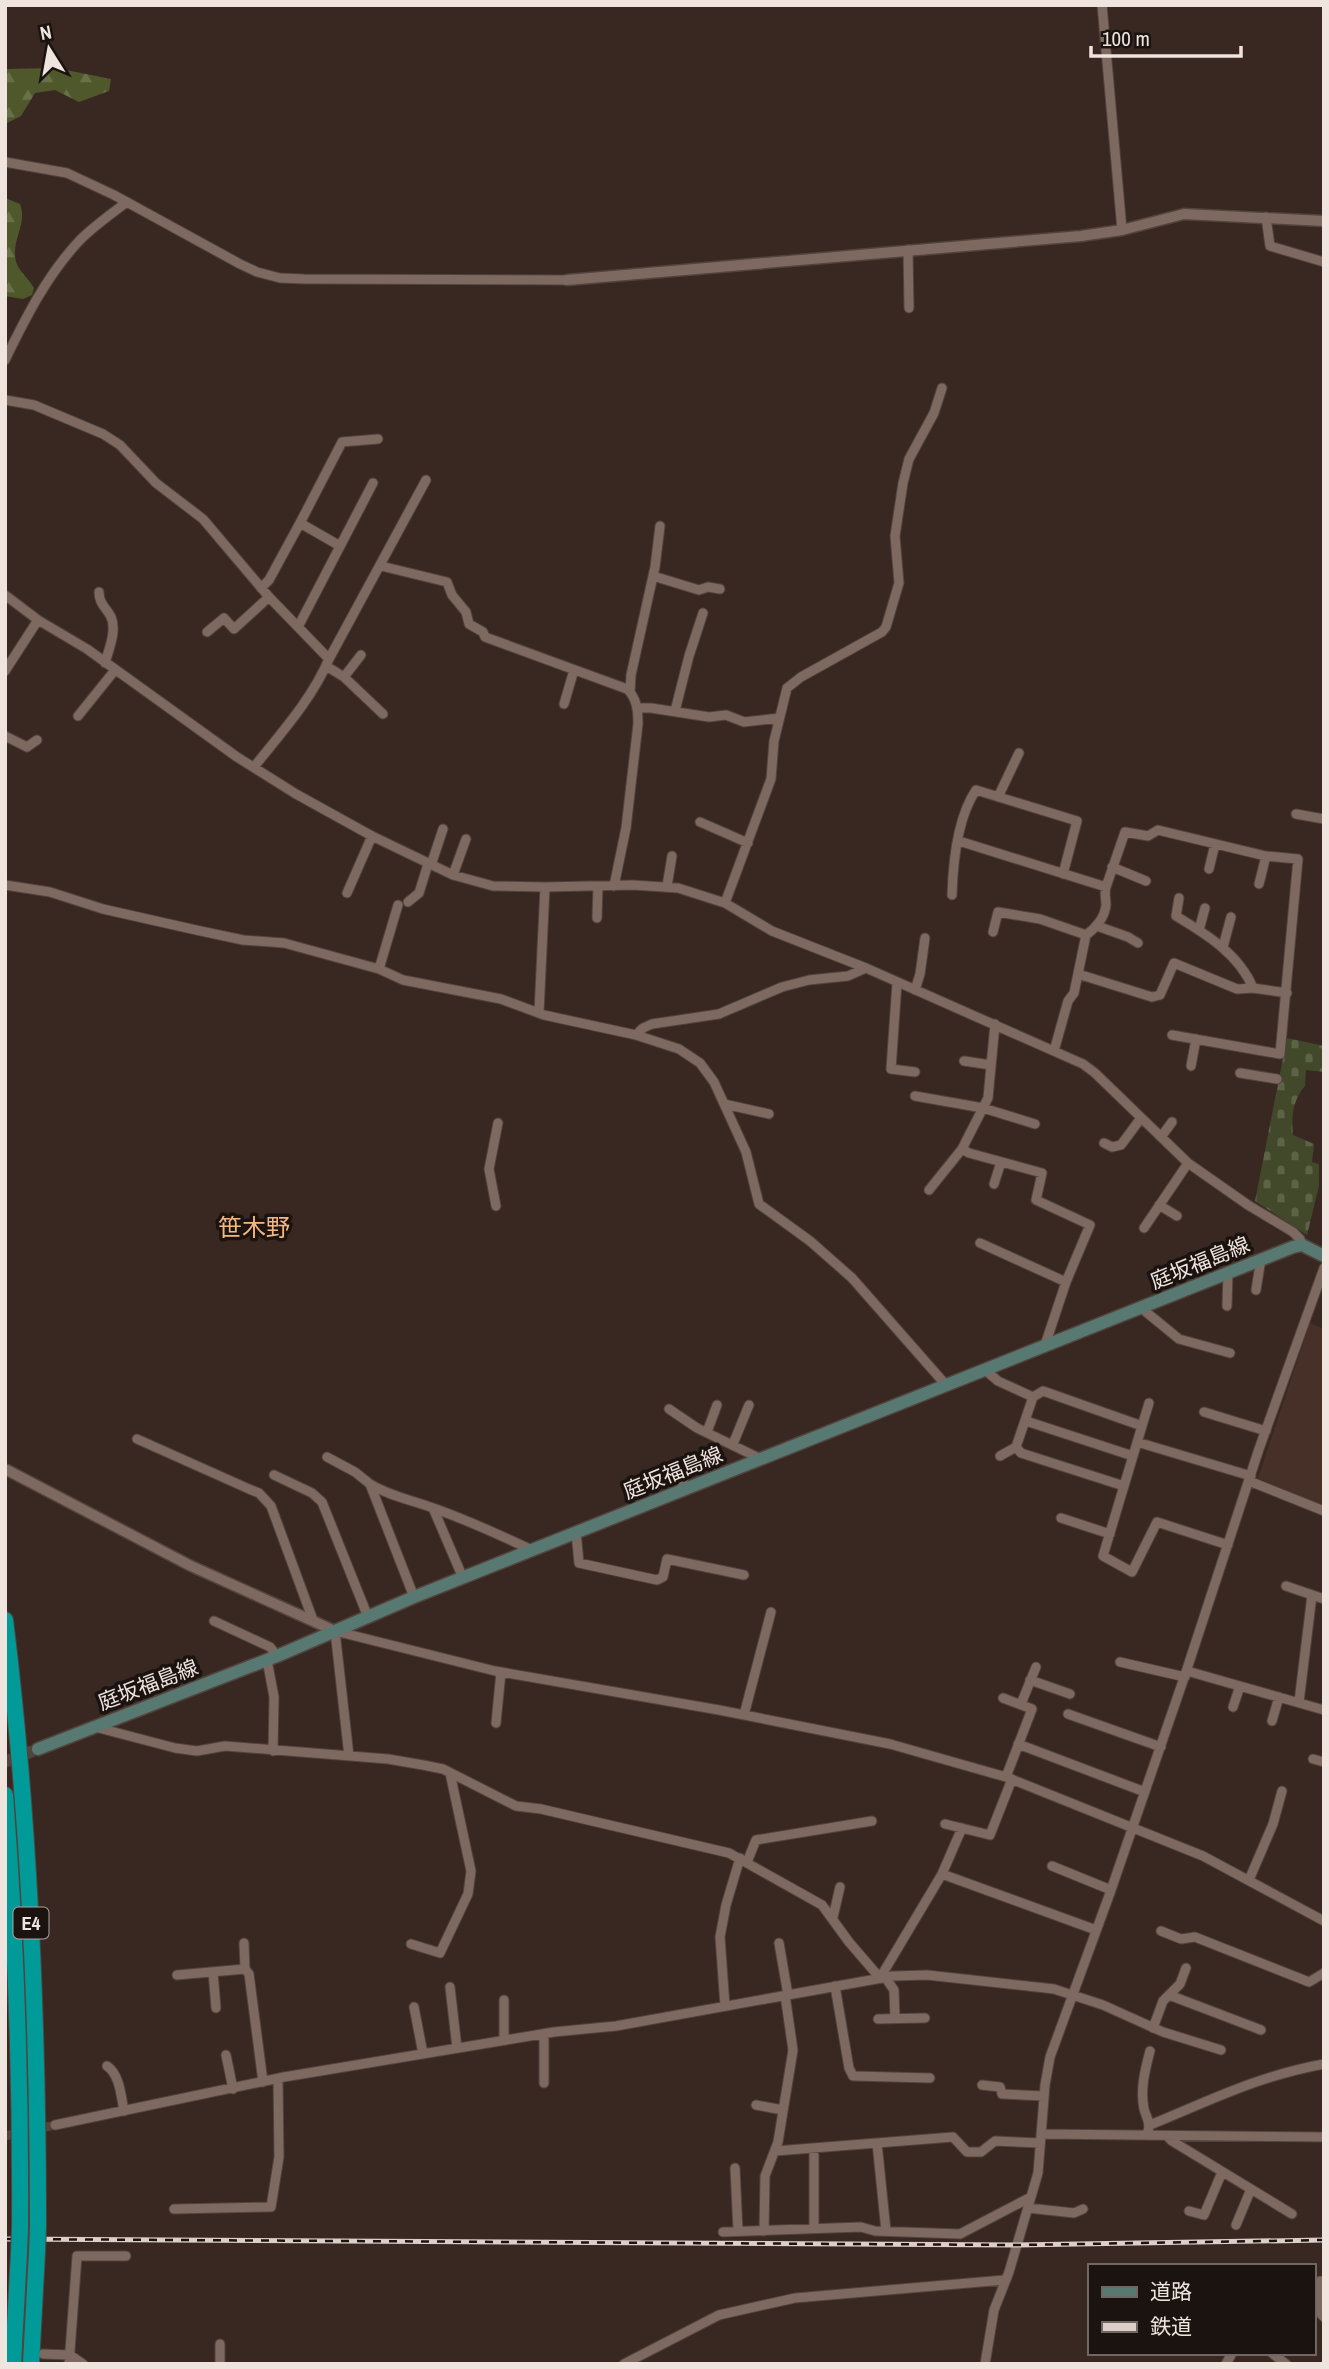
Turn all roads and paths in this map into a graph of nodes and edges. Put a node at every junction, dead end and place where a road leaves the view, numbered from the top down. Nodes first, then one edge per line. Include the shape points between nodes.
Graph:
1 (1102, 5) edge
2 (5, 162) edge
3 (127, 202) junction
4 (1266, 217) junction
5 (1324, 221) edge
6 (1122, 230) junction
7 (908, 250) junction
8 (1324, 262) edge
9 (567, 280) joint
10 (909, 307) dead end
11 (5, 360) edge
12 (942, 388) dead end
13 (5, 400) edge
14 (378, 439) dead end
15 (426, 480) dead end
16 (373, 483) dead end
17 (300, 523) junction
18 (660, 526) dead end
19 (340, 545) junction
20 (381, 566) junction
21 (653, 576) junction
22 (261, 588) junction
23 (720, 589) dead end
24 (99, 592) dead end
25 (5, 595) edge
26 (269, 597) junction
27 (704, 613) dead end
28 (38, 620) junction
29 (298, 627) junction
30 (207, 632) dead end
31 (361, 655) dead end
32 (106, 663) junction
33 (328, 663) junction
34 (116, 670) junction
35 (574, 670) junction
36 (5, 671) edge
37 (344, 677) junction
38 (630, 692) junction
39 (564, 704) dead end
40 (638, 708) junction
41 (675, 711) junction
42 (383, 714) dead end
43 (78, 716) dead end
44 (779, 718) junction
45 (5, 736) edge
46 (37, 740) dead end
47 (1019, 754) dead end
48 (254, 767) junction
49 (998, 797) junction
50 (1296, 814) dead end
51 (1324, 818) edge
52 (699, 822) dead end
53 (443, 829) dead end
54 (372, 836) junction
55 (466, 839) dead end
56 (959, 841) junction
57 (748, 843) junction
58 (1215, 844) junction
59 (671, 856) dead end
60 (1266, 856) junction
61 (429, 865) junction
62 (1112, 867) junction
63 (1209, 869) dead end
64 (1063, 874) junction
65 (453, 875) junction
66 (1146, 881) dead end
67 (1259, 884) dead end
68 (5, 885) edge
69 (598, 886) junction
70 (614, 886) junction
71 (667, 886) junction
72 (545, 887) junction
73 (1105, 887) junction
74 (347, 894) dead end
75 (952, 895) dead end
76 (1179, 898) dead end
77 (725, 903) junction
78 (1205, 908) dead end
79 (1231, 917) dead end
80 (597, 918) dead end
81 (1097, 926) junction
82 (1199, 930) junction
83 (993, 932) dead end
84 (1086, 935) junction
85 (925, 938) dead end
86 (1138, 943) dead end
87 (1223, 947) junction
88 (866, 968) junction
89 (379, 969) junction
90 (1078, 974) junction
91 (897, 983) junction
92 (1253, 988) junction
93 (915, 990) junction
94 (1287, 993) junction
95 (539, 1012) junction
96 (995, 1024) junction
97 (636, 1035) junction
98 (1172, 1035) dead end
99 (1196, 1039) junction
100 (1054, 1051) junction
101 (964, 1061) dead end
102 (991, 1065) junction
103 (1192, 1066) dead end
104 (915, 1072) dead end
105 (1240, 1073) dead end
106 (1277, 1079) dead end
107 (915, 1096) dead end
108 (724, 1104) junction
109 (983, 1108) junction
110 (769, 1114) dead end
111 (1142, 1118) junction
112 (1172, 1122) dead end
113 (498, 1123) dead end
114 (1035, 1124) dead end
115 (1161, 1137) junction
116 (1104, 1143) dead end
117 (962, 1149) junction
118 (1001, 1162) junction
119 (1188, 1163) junction
120 (995, 1184) dead end
121 (929, 1190) dead end
122 (1159, 1205) junction
123 (496, 1206) dead end
124 (1177, 1216) dead end
125 (1144, 1228) dead end
126 (980, 1244) dead end
127 (1302, 1245) junction
128 (1324, 1255) edge
129 (1261, 1259) junction
130 (1324, 1268) edge
131 (1228, 1272) junction
132 (1066, 1282) junction
133 (1256, 1290) dead end
134 (1227, 1306) dead end
135 (1139, 1311) junction
136 (1045, 1345) junction
137 (1230, 1353) dead end
138 (984, 1369) junction
139 (946, 1385) junction
140 (1033, 1396) junction
141 (1149, 1403) dead end
142 (717, 1405) dead end
143 (749, 1405) dead end
144 (669, 1409) dead end
145 (1204, 1412) dead end
146 (1026, 1421) junction
147 (1142, 1426) junction
148 (1266, 1431) junction
149 (706, 1432) junction
150 (137, 1439) dead end
151 (1137, 1442) junction
152 (733, 1444) junction
153 (1016, 1447) junction
154 (1000, 1456) dead end
155 (1133, 1456) junction
156 (327, 1457) dead end
157 (688, 1457) dead end
158 (761, 1459) junction
159 (7, 1471) dead end
160 (274, 1475) dead end
161 (1250, 1478) junction
162 (370, 1484) junction
163 (1124, 1486) junction
164 (684, 1490) junction
165 (433, 1508) junction
166 (1324, 1511) edge
167 (1061, 1518) dead end
168 (576, 1532) junction
169 (1110, 1534) junction
170 (1228, 1545) junction
171 (531, 1550) junction
172 (744, 1575) dead end
173 (463, 1578) junction
174 (1286, 1587) dead end
175 (1312, 1595) junction
176 (414, 1597) junction
177 (1324, 1599) edge
178 (771, 1612) dead end
179 (368, 1617) junction
180 (5, 1620) edge
181 (313, 1620) junction
182 (214, 1621) dead end
183 (335, 1631) junction
184 (272, 1658) junction
185 (1120, 1662) dead end
186 (1036, 1667) dead end
187 (502, 1672) junction
188 (1186, 1674) junction
189 (1030, 1680) junction
190 (1240, 1686) junction
191 (1070, 1694) dead end
192 (1279, 1697) junction
193 (1003, 1698) dead end
194 (1299, 1702) junction
195 (1021, 1704) junction
196 (1233, 1707) dead end
197 (1324, 1710) edge
198 (1068, 1714) dead end
199 (744, 1715) junction
200 (1272, 1721) dead end
201 (496, 1723) dead end
202 (94, 1727) junction
203 (1018, 1744) junction
204 (1161, 1747) junction
205 (38, 1749) tunnel mouth
206 (273, 1751) junction
207 (349, 1756) junction
208 (1313, 1759) dead end
209 (1324, 1762) edge
210 (450, 1773) junction
211 (1009, 1778) junction
212 (1282, 1791) dead end
213 (1145, 1792) junction
214 (5, 1795) edge
215 (872, 1821) dead end
216 (945, 1824) dead end
217 (962, 1828) junction
218 (1133, 1828) junction
219 (744, 1860) junction
220 (1052, 1866) dead end
221 (942, 1874) junction
222 (1249, 1880) junction
223 (840, 1887) dead end
224 (1111, 1890) junction
225 (833, 1917) junction
226 (1324, 1921) edge
227 (1096, 1930) junction
228 (1161, 1931) dead end
229 (244, 1943) dead end
230 (779, 1943) dead end
231 (411, 1944) dead end
232 (1186, 1968) dead end
233 (244, 1969) junction
234 (213, 1972) junction
235 (1324, 1973) edge
236 (177, 1975) dead end
237 (883, 1977) junction
238 (835, 1986) junction
239 (450, 1987) dead end
240 (1072, 1994) junction
241 (787, 1995) junction
242 (1169, 1995) junction
243 (505, 2000) dead end
244 (725, 2006) junction
245 (414, 2007) dead end
246 (216, 2008) dead end
247 (895, 2018) junction
248 (925, 2018) dead end
249 (878, 2019) dead end
250 (1153, 2028) junction
251 (1261, 2030) dead end
252 (544, 2034) junction
253 (504, 2040) junction
254 (457, 2048) junction
255 (1221, 2050) dead end
256 (1150, 2051) dead end
257 (423, 2054) junction
258 (226, 2055) dead end
259 (1324, 2064) edge
260 (107, 2066) dead end
261 (930, 2077) dead end
262 (278, 2079) junction
263 (263, 2082) junction
264 (544, 2083) dead end
265 (982, 2085) dead end
266 (233, 2089) junction
267 (1044, 2096) junction
268 (756, 2105) dead end
269 (124, 2110) junction
270 (783, 2110) junction
271 (55, 2125) tunnel mouth
272 (1150, 2125) junction
273 (1146, 2136) junction
274 (1167, 2136) junction
275 (1324, 2137) edge
276 (1041, 2138) junction
277 (877, 2143) junction
278 (814, 2150) junction
279 (775, 2151) junction
280 (735, 2168) dead end
281 (1222, 2172) junction
282 (1251, 2189) junction
283 (1031, 2197) junction
284 (1028, 2208) junction
285 (174, 2209) dead end
286 (1083, 2209) dead end
287 (1189, 2211) dead end
288 (1292, 2214) dead end
289 (1236, 2225) dead end
290 (814, 2228) junction
291 (723, 2231) dead end
292 (738, 2231) junction
293 (764, 2231) junction
294 (887, 2231) junction
295 (127, 2256) dead end
296 (1004, 2280) junction
297 (1319, 2281) edge
298 (1324, 2316) edge
299 (220, 2344) dead end
300 (37, 2359) edge
301 (69, 2360) edge
302 (13, 2364) edge
303 (83, 2364) edge
304 (220, 2364) edge
305 (624, 2364) edge
306 (985, 2364) edge

1 - 6 street
2 - 3 street via 67,173
3 - 9 street via 240,264 280,278
3 - 11 street via 81,239 55,270
4 - 5 street
4 - 6 street via 1184,214
4 - 8 street via 1270,246
6 - 7 street
7 - 9 street
7 - 10 street
12 - 44 street via 934,414 909,459 901,491 895,536 899,583 886,627 792,683
13 - 22 street via 44,408 120,445 156,483 203,519
14 - 17 street via 342,442
15 - 20 street
16 - 19 street
17 - 19 street
17 - 22 street
18 - 21 street
19 - 29 street
20 - 33 street
20 - 35 street via 447,582 469,624 485,637
21 - 23 street via 699,590
21 - 38 street
22 - 26 street
24 - 32 street via 112,618
25 - 28 street
26 - 29 street
26 - 30 street via 234,629 224,618
27 - 41 street
28 - 32 street
28 - 36 street
29 - 33 street
31 - 37 street
32 - 34 street
33 - 37 street
33 - 48 street
34 - 43 street
34 - 48 street
35 - 38 street
35 - 39 street
37 - 42 street
38 - 40 street
40 - 41 street
40 - 70 street via 626,828
41 - 44 street via 726,715 744,722
44 - 57 street via 771,779
45 - 46 street via 27,747
47 - 49 street
48 - 54 street
49 - 56 street via 976,790 966,805
49 - 64 street via 1077,821
50 - 51 street
52 - 57 street
53 - 61 street
54 - 61 street
54 - 74 street
55 - 65 street
56 - 64 street
56 - 75 street via 953,859
57 - 77 street
58 - 60 street
58 - 62 street via 1158,830 1148,836 1125,832
58 - 63 street
59 - 71 street
60 - 67 street
60 - 94 street via 1298,859
61 - 65 street
61 - 89 street via 419,893 403,903
62 - 66 street
62 - 73 street
64 - 73 street
65 - 72 street via 493,886
68 - 89 street via 243,940 284,943
69 - 70 street
69 - 72 street
69 - 80 street
70 - 71 street
71 - 77 street
72 - 95 street
73 - 81 street via 1106,905
76 - 82 street via 1176,916
77 - 88 street via 772,931
78 - 82 street
79 - 87 street
81 - 84 street
81 - 86 street
82 - 87 street
83 - 84 street via 998,912 1040,919
84 - 90 street
85 - 93 street
87 - 92 street
88 - 91 street
88 - 97 street via 848,976 782,987 719,1014 652,1024
89 - 95 street via 403,980 479,993
90 - 92 street via 1152,997 1160,995 1174,963 1237,989
90 - 100 street
91 - 93 street
91 - 104 street via 891,1069
92 - 94 street
93 - 96 street
94 - 99 street via 1280,1054
95 - 97 street
96 - 100 street
96 - 102 street
97 - 108 street via 679,1049 700,1063
98 - 99 street
99 - 103 street
100 - 111 street via 1095,1073
101 - 102 street
102 - 109 street via 990,1090
105 - 106 street
107 - 109 street
108 - 110 street
108 - 139 street via 746,1152 759,1204 852,1278
109 - 114 street
109 - 117 street
111 - 115 street
111 - 116 street via 1121,1145
112 - 115 street
113 - 123 street via 489,1169
115 - 119 street
117 - 118 street
117 - 121 street
118 - 120 street
118 - 132 street via 1042,1172 1036,1200 1090,1225
119 - 122 street
119 - 127 street via 1293,1232
122 - 124 street
122 - 125 street
126 - 132 street
127 - 128 main road
127 - 129 main road, 庭坂福島線
129 - 131 main road, 庭坂福島線
129 - 133 street
130 - 148 street
131 - 134 street
131 - 135 main road, 庭坂福島線
132 - 136 street
135 - 136 main road, 庭坂福島線
135 - 137 street via 1179,1339
136 - 138 main road, 庭坂福島線
138 - 139 main road, 庭坂福島線
138 - 140 street via 998,1381
139 - 158 main road, 庭坂福島線
140 - 146 street
140 - 147 street via 1043,1391
141 - 147 street
142 - 149 street
143 - 152 street
144 - 149 street
145 - 148 street
146 - 153 street
146 - 155 street
147 - 151 street
148 - 161 street
149 - 152 street
150 - 181 street via 265,1498
151 - 155 street
151 - 161 street
152 - 158 street
153 - 154 street
153 - 163 street via 1021,1453
155 - 163 street
156 - 162 street
157 - 164 street
158 - 164 main road, 庭坂福島線
159 - 181 street via 191,1566
160 - 179 street via 322,1502
161 - 166 street
161 - 170 street
162 - 165 street via 394,1497
162 - 176 street
163 - 169 street
164 - 168 main road, 庭坂福島線
165 - 171 street
165 - 173 street
167 - 169 street
168 - 171 main road, 庭坂福島線
168 - 172 street via 579,1563 657,1580 663,1577 667,1559
169 - 170 street via 1103,1556 1132,1572 1157,1522
170 - 188 street
171 - 173 main road, 庭坂福島線
173 - 176 main road, 庭坂福島線
174 - 175 street
175 - 177 street
175 - 194 street
176 - 179 main road, 庭坂福島線
178 - 199 street
179 - 183 main road, 庭坂福島線
180 - 300 highway, E4, bridge via 21,1769 35,1993
181 - 183 street
182 - 184 street via 270,1647
183 - 184 main road, 庭坂福島線
183 - 187 street
183 - 207 street
184 - 202 main road, 庭坂福島線
184 - 206 street
185 - 188 street
186 - 189 street
187 - 199 street
187 - 201 street
188 - 190 street
188 - 204 street
189 - 191 street
189 - 195 street
190 - 192 street
190 - 196 street
192 - 194 street
192 - 200 street
193 - 195 street
194 - 197 street
195 - 203 street via 1032,1709
198 - 204 street
199 - 211 street via 890,1744
202 - 205 main road, 庭坂福島線
202 - 206 street via 197,1751 225,1746
203 - 211 street
203 - 213 street
204 - 213 street
206 - 207 street
207 - 210 street via 388,1759
208 - 209 street
210 - 219 street via 516,1806 668,1837
210 - 231 street via 470,1884 440,1953
211 - 217 street via 990,1835
211 - 218 street
212 - 222 street
213 - 218 street
214 - 302 highway, E4, bridge via 21,2118
215 - 219 street via 756,1840
216 - 217 street
217 - 221 street
218 - 222 street
218 - 224 street
219 - 225 street via 812,1898
219 - 244 street via 726,1905 720,1937
220 - 224 street
221 - 227 street
221 - 237 street
222 - 226 street
223 - 225 street
224 - 227 street
225 - 237 street via 849,1942
227 - 240 street
228 - 235 street via 1181,1940 1195,1937 1309,1982
229 - 233 street
230 - 241 street
232 - 242 street
233 - 234 street
233 - 263 street via 249,1974
234 - 236 street
234 - 246 street
237 - 238 street
237 - 240 street via 954,1978
237 - 247 street via 894,1990
238 - 241 street
238 - 261 street via 853,2076
239 - 254 street
240 - 250 street
240 - 267 street via 1051,2057
241 - 244 street
241 - 270 street via 793,2044
242 - 250 street
242 - 251 street
243 - 253 street
244 - 252 street
245 - 257 street
247 - 248 street
247 - 249 street
250 - 255 street
252 - 253 street
252 - 264 street
253 - 254 street
254 - 257 street
256 - 272 street via 1142,2099
257 - 262 street
258 - 266 street
259 - 272 street via 1239,2086
260 - 269 street via 116,2077
262 - 263 street
262 - 285 street via 279,2157 271,2207
263 - 266 street
265 - 267 street via 996,2085 1002,2094
266 - 269 street
267 - 276 street
268 - 270 street
269 - 271 street
270 - 279 street
272 - 273 street
273 - 274 street
273 - 276 street
274 - 275 street
274 - 281 street
276 - 277 street via 995,2141 981,2152 967,2152 953,2137
276 - 283 street
277 - 278 street
277 - 294 street
278 - 279 street
278 - 290 street
279 - 293 street via 765,2176
280 - 292 street
281 - 282 street
281 - 287 street via 1204,2215
282 - 288 street
282 - 289 street
283 - 284 street
283 - 294 street via 960,2234
284 - 286 street via 1074,2213
284 - 296 street
290 - 293 street
290 - 294 street
291 - 292 street
292 - 293 street
295 - 301 street via 77,2256
296 - 305 street via 795,2298 719,2315
296 - 306 street via 989,2329
297 - 298 street via 1320,2313
299 - 304 street
300 - 301 street
301 - 303 street

